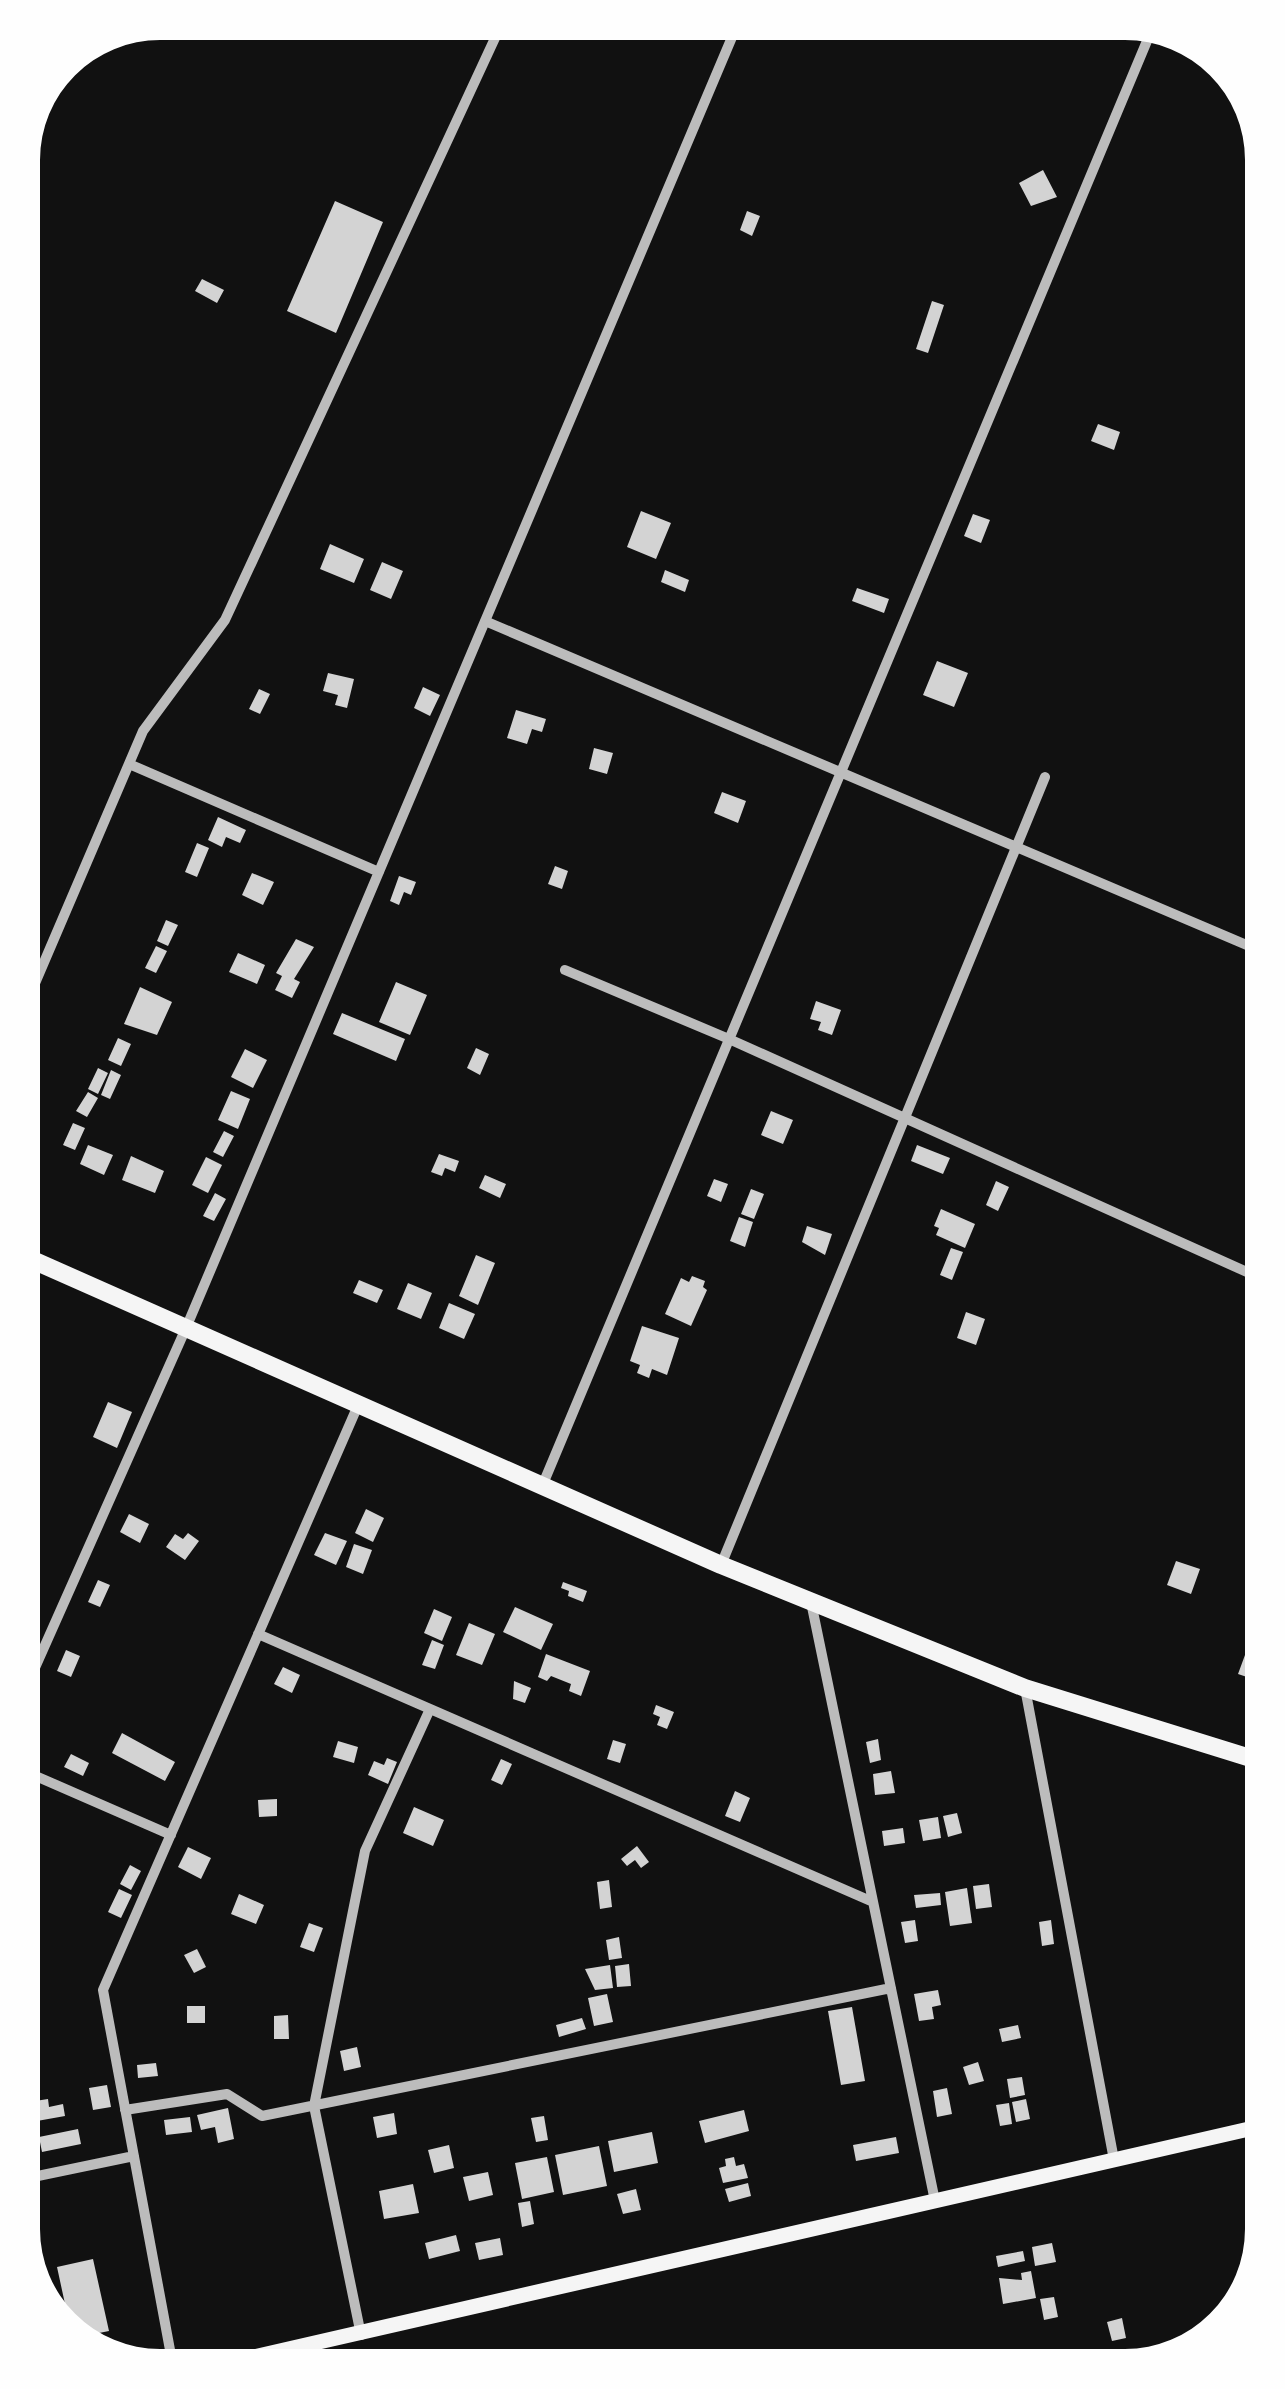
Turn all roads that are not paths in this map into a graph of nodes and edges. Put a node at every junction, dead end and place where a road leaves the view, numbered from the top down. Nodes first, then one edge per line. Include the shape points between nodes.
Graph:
1 (494, 40) edge
2 (731, 40) edge
3 (1147, 42) edge
4 (485, 621) junction
5 (129, 764) junction
6 (842, 770) junction
7 (1045, 777) dead end
8 (1017, 846) junction
9 (379, 872) junction
10 (1245, 945) edge
11 (565, 970) dead end
12 (40, 972) edge
13 (730, 1039) junction
14 (904, 1119) junction
15 (40, 1263) edge
16 (1245, 1271) edge
17 (186, 1328) junction
18 (359, 1403) junction
19 (543, 1484) junction
20 (721, 1565) junction
21 (811, 1602) junction
22 (258, 1634) junction
23 (40, 1656) edge
24 (1025, 1688) junction
25 (430, 1709) junction
26 (1245, 1756) edge
27 (40, 1778) edge
28 (171, 1835) junction
29 (873, 1902) junction
30 (891, 1988) junction
31 (314, 2106) junction
32 (126, 2110) junction
33 (1245, 2130) edge
34 (134, 2156) junction
35 (1114, 2160) junction
36 (40, 2175) edge
37 (935, 2201) junction
38 (361, 2334) junction
39 (170, 2349) edge
40 (292, 2349) edge

1 - 5 street via 225,620 143,731
2 - 4 street
3 - 6 street
4 - 6 street
4 - 9 street
5 - 9 street
5 - 12 street
6 - 8 street
6 - 13 street
7 - 8 street
8 - 10 street
8 - 14 street
9 - 17 street
11 - 13 street
13 - 14 street
13 - 19 street
14 - 16 street
14 - 20 street
15 - 17 main road
17 - 18 main road
17 - 23 street
18 - 19 main road
18 - 22 street
19 - 20 main road
20 - 21 main road
21 - 24 main road
21 - 29 street
22 - 25 street
22 - 28 street
24 - 26 main road
24 - 35 street
25 - 29 street
25 - 31 street via 365,1851
27 - 28 street
28 - 32 street via 104,1990
29 - 30 street
30 - 31 street
30 - 37 street
31 - 32 street via 262,2116 226,2094
31 - 38 street
32 - 34 street
33 - 35 main road
34 - 36 street
34 - 39 street
35 - 37 main road
37 - 38 main road
38 - 40 main road

